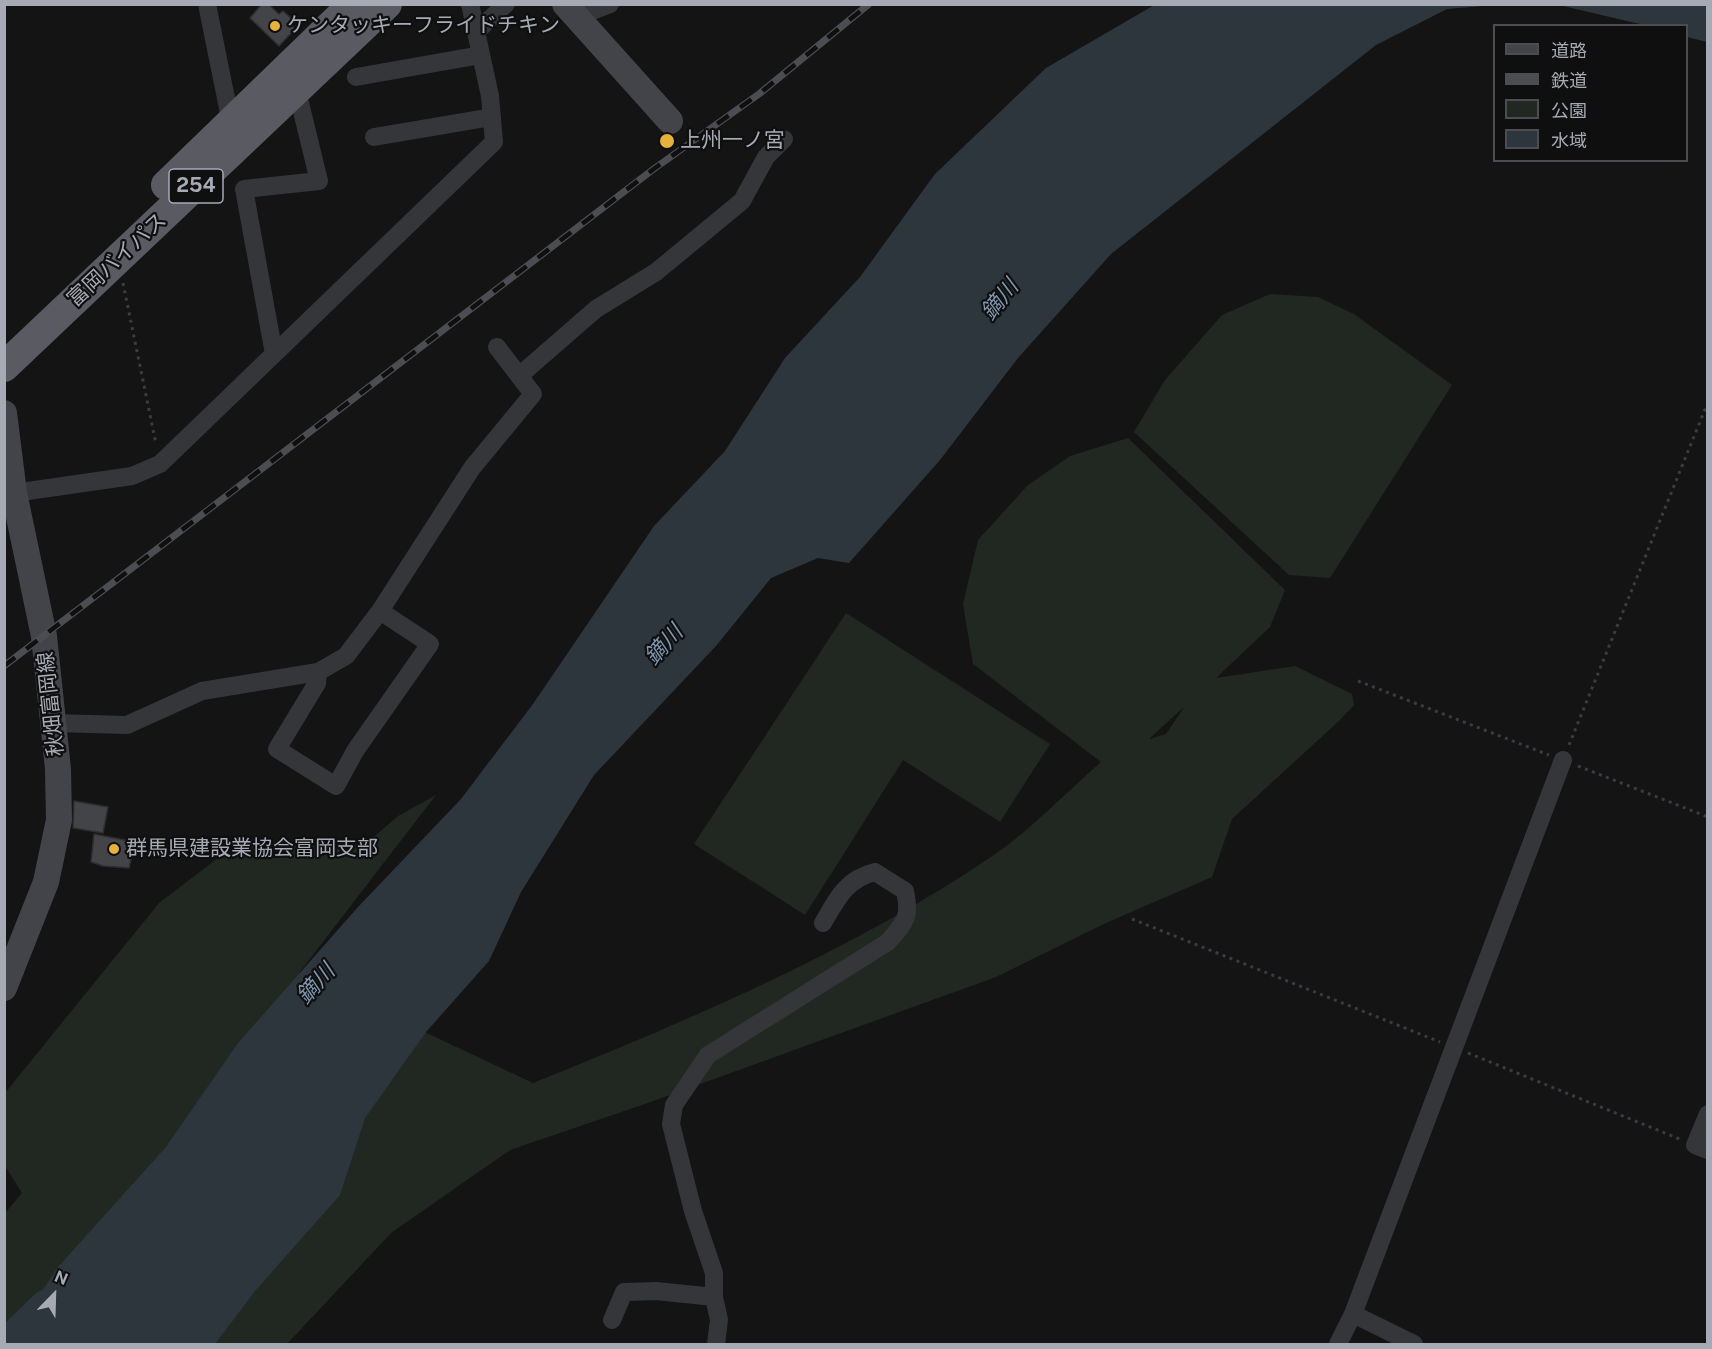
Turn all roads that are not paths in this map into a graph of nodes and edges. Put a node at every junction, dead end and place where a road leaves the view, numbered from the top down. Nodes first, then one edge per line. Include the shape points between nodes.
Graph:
1 (207, 4) edge
2 (353, 4) edge
3 (387, 4) edge
4 (470, 4) edge
5 (506, 4) edge
6 (610, 4) edge
7 (571, 11) edge
8 (476, 32) junction
9 (481, 55) junction
10 (356, 77) dead end
11 (300, 104) dead end
12 (492, 117) junction
13 (670, 121) dead end
14 (231, 123) junction
15 (374, 137) dead end
16 (784, 140) dead end
17 (4, 342) edge
18 (497, 347) dead end
19 (274, 354) junction
20 (4, 367) edge
21 (519, 376) junction
22 (4, 413) edge
23 (14, 493) junction
24 (380, 611) junction
25 (318, 672) junction
26 (53, 723) junction
27 (1563, 760) road end
28 (823, 923) dead end
29 (4, 988) edge
30 (1707, 1114) edge
31 (1701, 1147) edge
32 (714, 1297) junction
33 (1353, 1314) junction
34 (612, 1320) dead end
35 (716, 1344) edge
36 (1338, 1344) edge
37 (1414, 1344) edge

1 - 14 street
2 - 14 highway, 富岡バイパス / 254
3 - 20 highway, 富岡バイパス / 254
4 - 8 street
5 - 8 street
6 - 7 street
7 - 13 main road
8 - 9 street
9 - 10 street
9 - 12 street
11 - 19 street via 319,180 244,189
12 - 15 street
12 - 19 street via 494,141
14 - 17 highway, 富岡バイパス / 254
16 - 21 street via 766,157 742,201 656,272 596,309
18 - 21 street
19 - 23 street via 160,464 132,476
21 - 24 street via 533,394 472,468
22 - 23 main road, 秋畑富岡線
23 - 26 main road, 秋畑富岡線 via 44,636
24 - 25 street via 346,656
24 - 25 street via 430,644 355,751 336,786 277,749 317,683
25 - 26 street via 202,691 127,725
26 - 29 main road, 秋畑富岡線 via 59,820 46,882
27 - 33 street
28 - 32 street via 842,889 859,876 875,872 905,891 909,908 906,921 888,942 708,1055 674,1105 671,1124 714,1273
30 - 31 street
32 - 34 street via 624,1292
32 - 35 street via 719,1320
33 - 36 street
33 - 37 street

